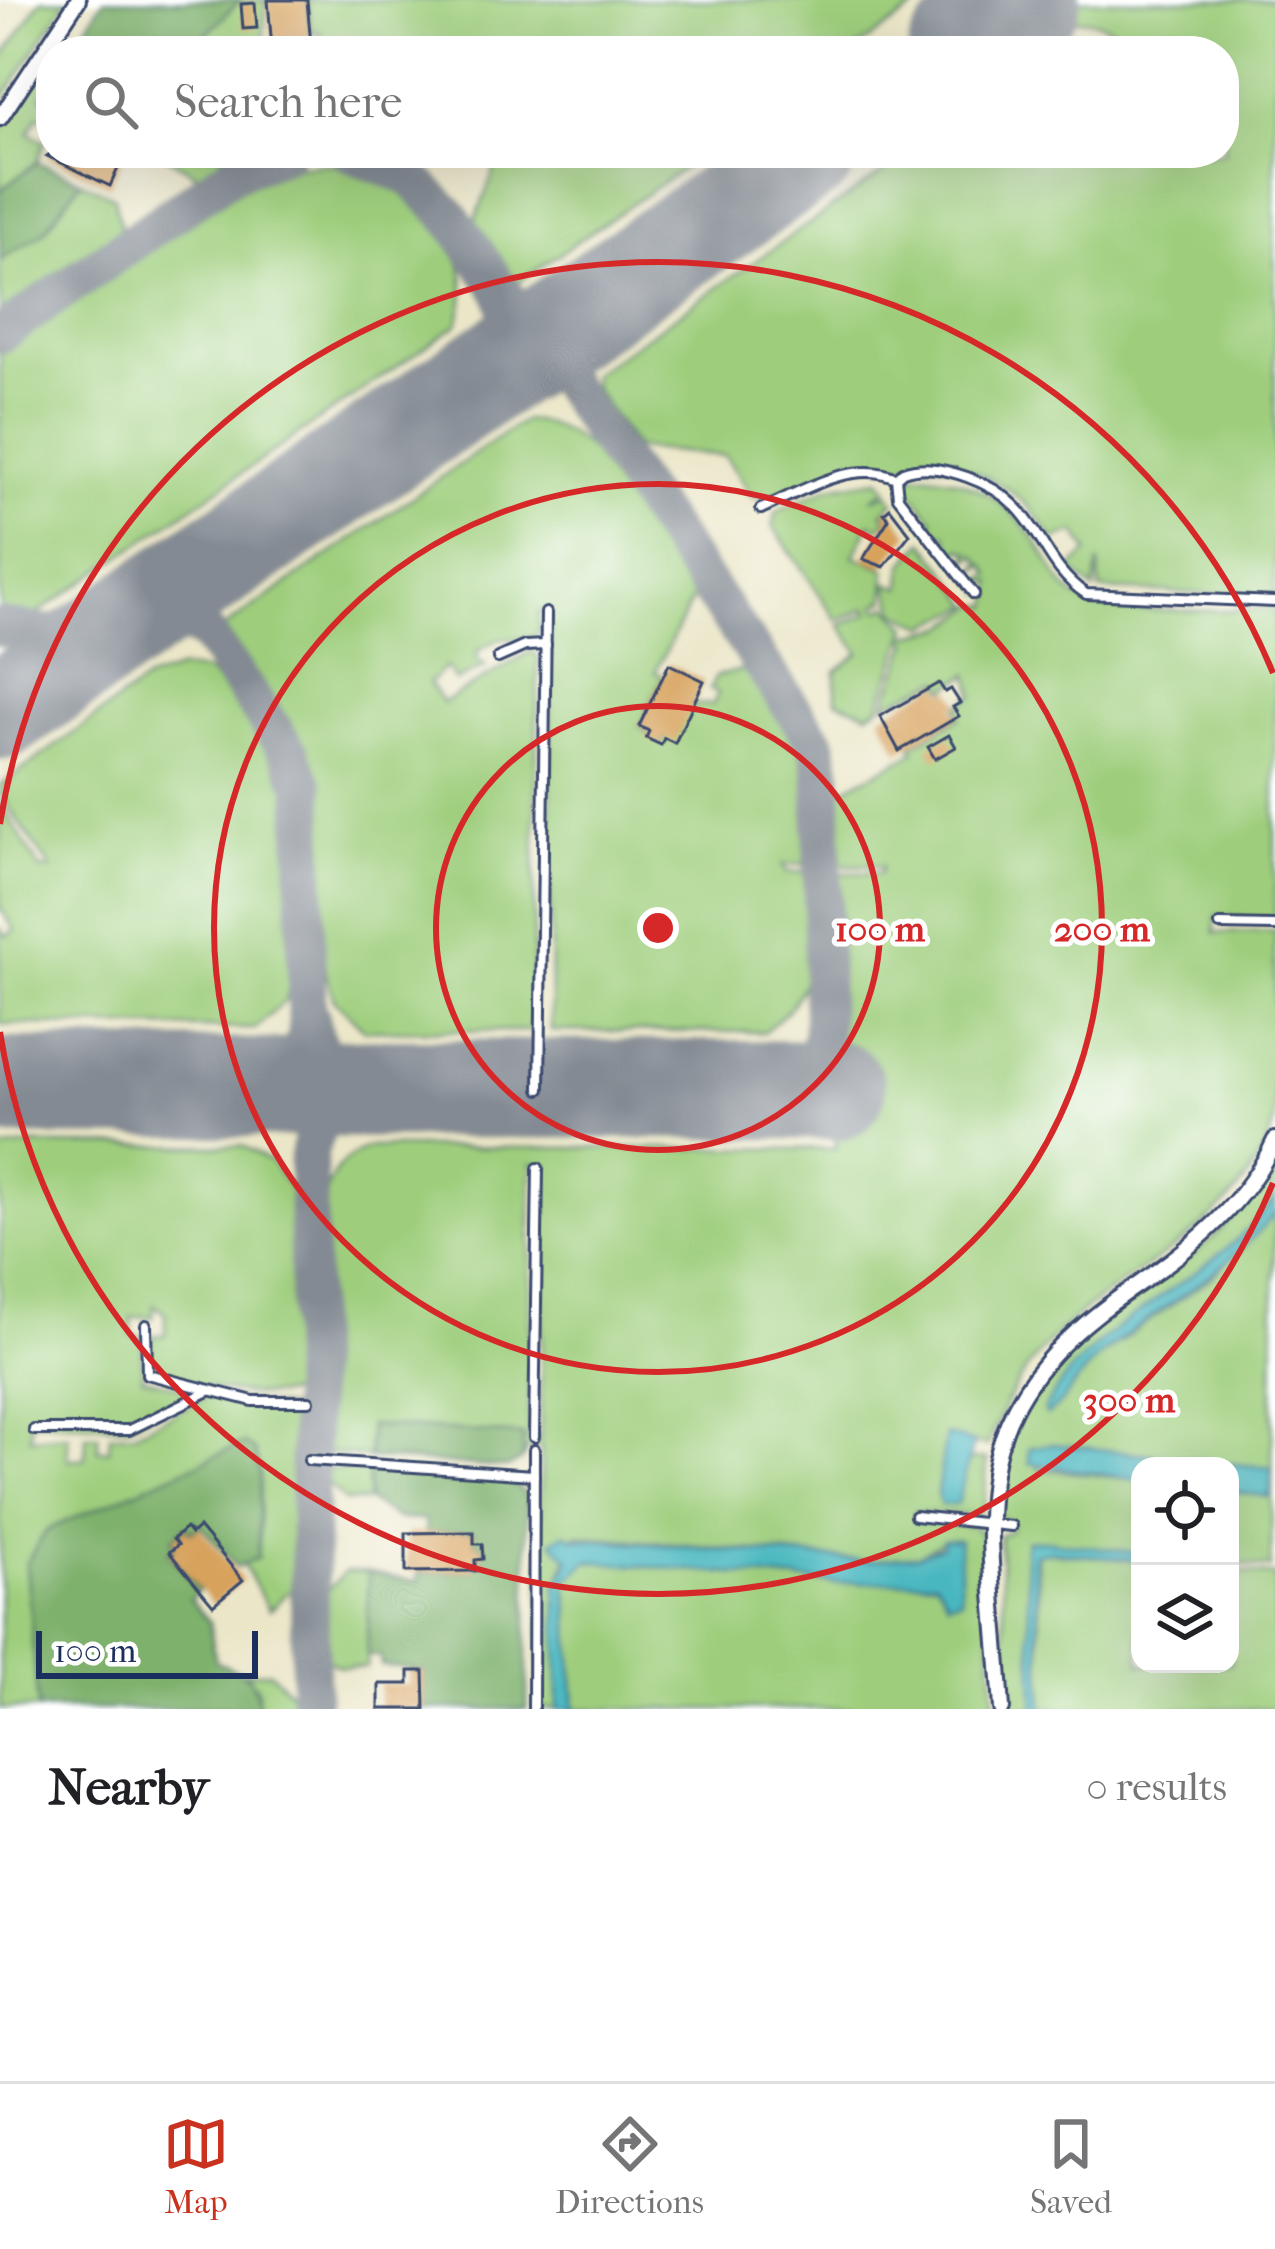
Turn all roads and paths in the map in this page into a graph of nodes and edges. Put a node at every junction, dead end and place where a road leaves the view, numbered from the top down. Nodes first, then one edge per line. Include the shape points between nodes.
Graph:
1 (78, 0) edge
2 (54, 36) edge
3 (36, 64) edge
4 (0, 118) edge
5 (896, 478) junction
6 (761, 509) dead end
7 (974, 594) dead end
8 (1275, 602) edge
9 (546, 613) dead end
10 (546, 645) junction
11 (498, 658) dead end
12 (1220, 925) dead end
13 (1275, 926) edge
14 (540, 1089) dead end
15 (1275, 1139) edge
16 (538, 1168) dead end
17 (146, 1325) dead end
18 (209, 1390) junction
19 (309, 1401) dead end
20 (34, 1430) dead end
21 (535, 1437) dead end
22 (534, 1450) dead end
23 (309, 1460) dead end
24 (534, 1475) junction
25 (915, 1516) dead end
26 (992, 1524) junction
27 (1011, 1526) dead end
28 (533, 1709) edge
29 (1003, 1709) edge

1 - 2 street
3 - 4 street
5 - 6 lane via 876,471 844,476
5 - 7 lane via 898,496
5 - 8 lane via 913,468 946,470 988,484 1027,514 1086,594
9 - 10 lane
10 - 11 lane
10 - 14 lane
12 - 13 lane
15 - 26 street via 1237,1200 1200,1238 1088,1318 1036,1369 1000,1438
16 - 21 lane
17 - 18 lane via 146,1374
18 - 19 lane via 253,1401
18 - 20 lane via 129,1430
22 - 24 lane
23 - 24 lane
24 - 28 lane
25 - 26 lane
26 - 27 lane
26 - 29 street

